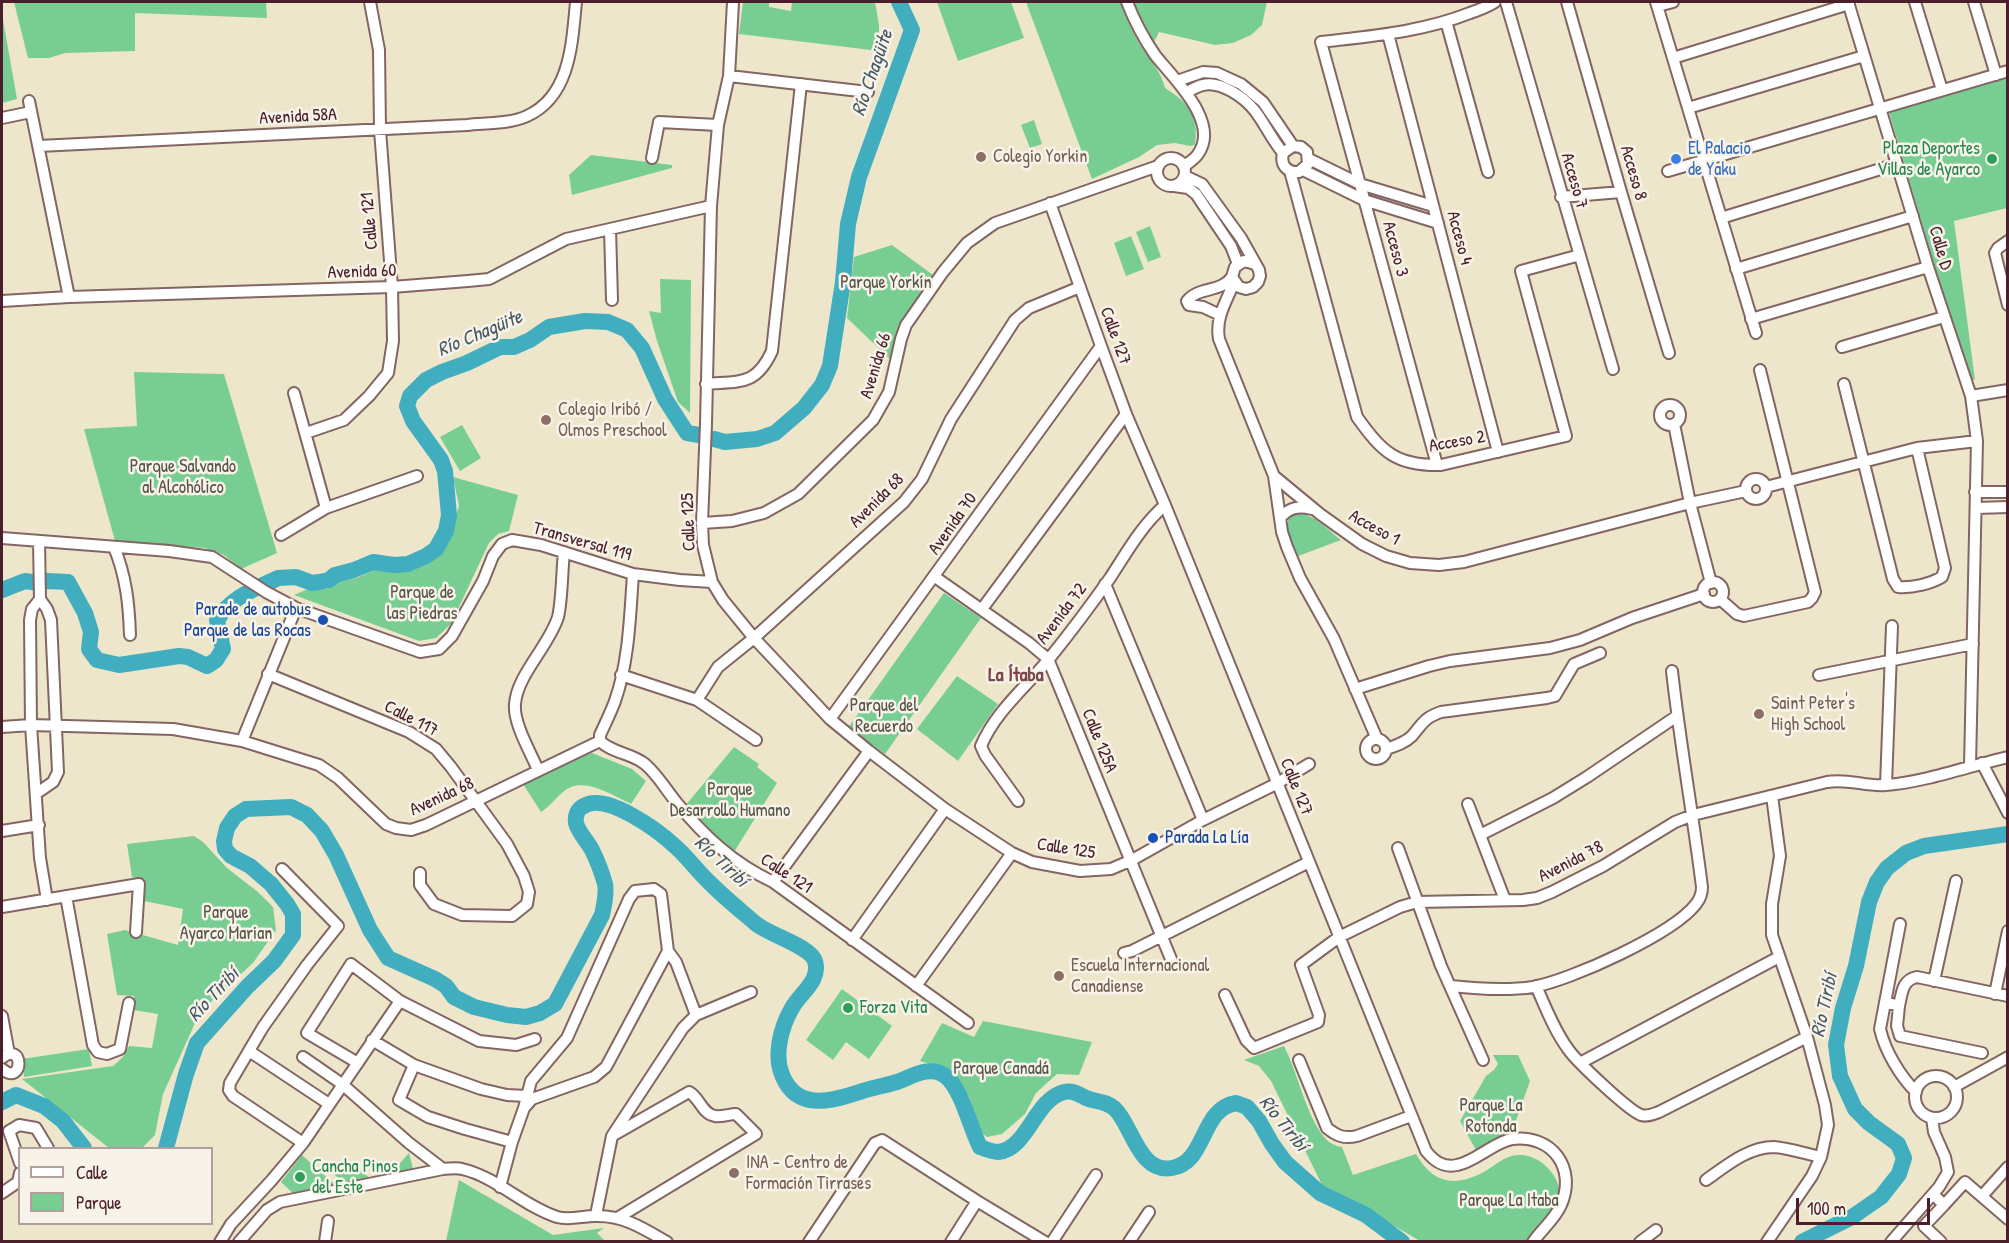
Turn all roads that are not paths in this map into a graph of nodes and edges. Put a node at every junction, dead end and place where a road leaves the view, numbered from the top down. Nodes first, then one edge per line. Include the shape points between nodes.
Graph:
1 (370, 2) edge
2 (576, 2) edge
3 (733, 2) edge
4 (1128, 2) edge
5 (1495, 2) edge
6 (1506, 2) edge
7 (1567, 2) edge
8 (1673, 2) edge
9 (1915, 2) edge
10 (1974, 2) edge
11 (1848, 3) edge
12 (1657, 4) edge
13 (1446, 21) junction
14 (1388, 34) junction
15 (1864, 56) junction
16 (1673, 58) junction
17 (2007, 71) edge
18 (1996, 75) junction
19 (729, 76) junction
20 (1177, 81) junction
21 (801, 84) junction
22 (1942, 90) junction
23 (868, 92) dead end
24 (1186, 93) junction
25 (1688, 108) junction
26 (1881, 110) junction
27 (2, 118) edge
28 (718, 125) junction
29 (380, 130) junction
30 (39, 146) junction
31 (1293, 146) junction
32 (1283, 153) junction
33 (652, 158) dead end
34 (1309, 159) junction
35 (1704, 161) junction
36 (1897, 164) junction
37 (1158, 166) junction
38 (1303, 170) junction
39 (1185, 171) junction
40 (1290, 171) junction
41 (1668, 171) dead end
42 (1488, 172) dead end
43 (1136, 175) junction
44 (1160, 180) junction
45 (1360, 184) junction
46 (1174, 186) junction
47 (1621, 192) junction
48 (1561, 197) junction
49 (1364, 200) junction
50 (1050, 203) junction
51 (711, 206) junction
52 (1433, 206) junction
53 (1913, 216) junction
54 (1721, 218) junction
55 (1438, 223) junction
56 (610, 229) junction
57 (2007, 241) edge
58 (1580, 255) junction
59 (1238, 264) junction
60 (1255, 264) junction
61 (1928, 267) junction
62 (1736, 269) junction
63 (1233, 279) junction
64 (1080, 287) junction
65 (392, 288) junction
66 (1246, 289) junction
67 (1229, 296) junction
68 (69, 297) junction
69 (612, 300) dead end
70 (2, 302) edge
71 (2007, 305) edge
72 (1220, 315) junction
73 (1944, 317) junction
74 (1751, 319) junction
75 (1756, 333) dead end
76 (1101, 346) junction
77 (1842, 347) dead end
78 (1669, 353) dead end
79 (1612, 369) dead end
80 (1760, 370) dead end
81 (706, 384) junction
82 (1844, 384) dead end
83 (2007, 390) edge
84 (294, 393) dead end
85 (1971, 396) junction
86 (1126, 414) junction
87 (1674, 424) dead end
88 (306, 433) junction
89 (1977, 441) junction
90 (1917, 448) junction
91 (1498, 452) junction
92 (1863, 462) junction
93 (1437, 465) junction
94 (417, 476) dead end
95 (1274, 476) junction
96 (1787, 481) junction
97 (1975, 492) junction
98 (2007, 492) edge
99 (1690, 503) junction
100 (1165, 504) junction
101 (2007, 507) edge
102 (326, 508) junction
103 (1976, 508) junction
104 (1313, 509) junction
105 (1280, 518) junction
106 (702, 523) junction
107 (281, 535) dead end
108 (2, 538) edge
109 (39, 541) junction
110 (114, 547) junction
111 (564, 552) junction
112 (633, 574) junction
113 (935, 577) junction
114 (712, 582) junction
115 (1711, 583) junction
116 (1106, 584) junction
117 (1704, 594) junction
118 (39, 595) junction
119 (1720, 599) junction
120 (296, 608) junction
121 (982, 609) junction
122 (1892, 626) dead end
123 (130, 635) dead end
124 (754, 638) junction
125 (1973, 644) junction
126 (1600, 653) dead end
127 (1048, 659) junction
128 (1891, 662) junction
129 (1672, 671) dead end
130 (268, 674) junction
131 (621, 675) junction
132 (1819, 675) dead end
133 (1355, 689) junction
134 (697, 700) junction
135 (1677, 716) junction
136 (830, 719) junction
137 (32, 725) junction
138 (55, 726) junction
139 (2, 727) edge
140 (1377, 739) junction
141 (756, 740) dead end
142 (242, 741) junction
143 (600, 741) junction
144 (1386, 749) junction
145 (869, 751) junction
146 (2007, 757) edge
147 (1982, 763) junction
148 (1309, 764) dead end
149 (1970, 766) junction
150 (538, 770) junction
151 (1276, 783) junction
152 (1886, 785) junction
153 (37, 794) junction
154 (1772, 795) junction
155 (476, 800) junction
156 (1018, 801) dead end
157 (1468, 804) dead end
158 (945, 809) junction
159 (2006, 809) edge
160 (1693, 815) junction
161 (1203, 820) junction
162 (39, 825) junction
163 (2, 831) edge
164 (1480, 834) junction
165 (1398, 848) dead end
166 (1012, 853) junction
167 (1132, 860) junction
168 (1308, 861) junction
169 (282, 868) dead end
170 (420, 873) dead end
171 (1956, 881) dead end
172 (772, 882) junction
173 (66, 896) junction
174 (47, 900) junction
175 (1505, 900) junction
176 (1417, 902) junction
177 (2, 907) edge
178 (1900, 924) dead end
179 (2007, 931) edge
180 (136, 932) dead end
181 (1163, 935) junction
182 (1340, 937) junction
183 (852, 940) junction
184 (668, 951) junction
185 (1124, 953) dead end
186 (1779, 957) junction
187 (1173, 964) dead end
188 (1934, 981) junction
189 (916, 986) junction
190 (1450, 986) junction
191 (1536, 986) junction
192 (751, 992) dead end
193 (1995, 994) junction
194 (1226, 995) dead end
195 (2007, 996) edge
196 (400, 1000) junction
197 (1885, 1002) junction
198 (129, 1004) dead end
199 (1899, 1006) junction
200 (696, 1015) junction
201 (2, 1016) edge
202 (968, 1023) dead end
203 (1807, 1037) junction
204 (372, 1040) junction
205 (535, 1040) dead end
206 (249, 1051) junction
207 (1982, 1053) dead end
208 (5, 1056) edge
209 (303, 1057) dead end
210 (2007, 1057) edge
211 (1299, 1060) dead end
212 (1483, 1060) dead end
213 (358, 1063) junction
214 (1580, 1063) junction
215 (414, 1065) junction
216 (2, 1070) edge
217 (342, 1084) junction
218 (1954, 1086) junction
219 (1916, 1092) junction
220 (526, 1096) junction
221 (329, 1104) junction
222 (524, 1108) junction
223 (1411, 1116) junction
224 (1932, 1118) junction
225 (612, 1136) junction
226 (512, 1142) junction
227 (303, 1143) junction
228 (47, 1147) edge
229 (18, 1157) edge
230 (1821, 1157) junction
231 (2007, 1167) edge
232 (443, 1169) junction
233 (1096, 1175) dead end
234 (1706, 1180) dead end
235 (18, 1182) edge
236 (500, 1187) junction
237 (2, 1193) edge
238 (1933, 1194) junction
239 (1982, 1196) junction
240 (977, 1201) junction
241 (1944, 1204) junction
242 (1149, 1212) dead end
243 (596, 1215) junction
244 (619, 1217) junction
245 (2007, 1219) edge
246 (328, 1221) dead end
247 (1656, 1230) dead end
248 (220, 1242) edge
249 (239, 1242) edge
250 (325, 1242) edge
251 (667, 1242) edge
252 (809, 1242) edge
253 (951, 1242) edge
254 (1045, 1242) edge
255 (1052, 1242) edge
256 (1129, 1242) edge
257 (1533, 1242) edge
258 (1640, 1242) edge
259 (1767, 1242) edge
260 (1891, 1242) edge
261 (1941, 1242) edge

1 - 29 street, Calle 121 via 379,50
2 - 29 street, Avenida 58A via 568,65 562,81 552,97 527,117
3 - 19 street, Calle 125
4 - 20 street via 1154,52
5 - 13 street
6 - 48 street, Acceso 7
7 - 47 street, Acceso 8
8 - 12 street
9 - 22 street
10 - 18 street
11 - 15 street, Calle D
11 - 16 street
12 - 16 street
13 - 14 street
13 - 42 street
14 - 45 street, Acceso 3 via 1321,42
14 - 52 street, Acceso 4
15 - 25 street
15 - 26 street, Calle D
16 - 25 street
17 - 18 street
18 - 22 street
19 - 21 street
19 - 28 street, Calle 125
20 - 24 street
20 - 31 street via 1203,72 1217,73 1241,84 1263,102
21 - 23 street
21 - 81 street via 772,351 765,366 754,376
22 - 26 street
24 - 32 street via 1201,85 1225,88 1254,110
24 - 39 street via 1201,118 1204,136 1198,156
25 - 35 street
26 - 35 street
26 - 36 street, Calle D
27 - 30 street via 30,107
28 - 33 street via 659,122
28 - 51 street, Calle 125
29 - 30 street, Avenida 58A
29 - 65 street, Calle 121
30 - 68 street
31 - 32 street
31 - 34 street via 1304,149
32 - 40 street via 1284,166
34 - 38 street
34 - 45 street
35 - 41 street
35 - 54 street
36 - 53 street, Calle D
36 - 54 street
37 - 39 street via 1164,159 1173,158 1182,162
37 - 43 street, Avenida 66
37 - 44 street
38 - 40 street
38 - 49 street
39 - 46 street via 1181,183
39 - 60 street via 1202,184
40 - 93 street, Acceso 2 via 1357,417 1384,449 1402,461
43 - 44 street, Avenida 66
43 - 50 street, Avenida 66
44 - 46 street
45 - 49 street, Acceso 3
45 - 52 street
46 - 59 street via 1196,194 1231,246
47 - 48 street
47 - 78 street, Acceso 8
48 - 58 street, Acceso 7
49 - 55 street
49 - 93 street, Acceso 3
50 - 64 street, Calle 127
50 - 106 street, Avenida 66 via 995,222 968,243 906,325 889,392 877,414 798,494 764,513
51 - 56 street, Avenida 60
51 - 81 street, Calle 125
52 - 55 street, Acceso 4
53 - 61 street, Calle D
53 - 62 street
54 - 62 street
55 - 91 street, Acceso 4
56 - 65 street, Avenida 60 via 566,239 489,279
56 - 69 street
57 - 71 street via 1995,253
58 - 79 street, Acceso 7
58 - 91 street, Acceso 2 via 1521,271 1566,436
59 - 60 street
59 - 63 street, Acceso 1 via 1232,272
60 - 66 street via 1258,282
61 - 73 street, Calle D
61 - 74 street
62 - 74 street
63 - 66 street
63 - 67 street, Acceso 1
63 - 72 street via 1187,301
64 - 76 street, Calle 127
64 - 124 street, Avenida 68 via 1029,308 1016,320 951,418 922,479 904,502
65 - 68 street, Avenida 60
65 - 88 street, Calle 121 via 393,341 388,373 344,420
66 - 67 street
67 - 72 street, Acceso 1
68 - 70 street, Avenida 60
72 - 95 street, Acceso 1 via 1219,339
73 - 77 street
73 - 85 street, Calle D
74 - 75 street
76 - 86 street, Calle 127
76 - 113 street, Avenida 70
80 - 96 street
81 - 106 street, Calle 125
82 - 92 street
83 - 85 street
84 - 88 street
85 - 89 street, Calle D
86 - 100 street, Calle 127
86 - 121 street
87 - 99 street
88 - 102 street
89 - 90 street
89 - 97 street, Calle D
90 - 92 street
90 - 92 street via 1945,568 1936,581 1898,587 1893,579
91 - 93 street, Acceso 2
92 - 96 street
94 - 102 street
95 - 104 street, Acceso 1
95 - 105 street
96 - 99 street, Acceso 1 via 1766,487 1756,479 1746,491
96 - 119 street via 1814,587 1812,598 1744,616
97 - 98 street
97 - 103 street, Calle D
99 - 104 street, Acceso 1 via 1439,566 1386,556
99 - 115 street
100 - 116 street, Avenida 72
100 - 151 street, Calle 127
101 - 103 street
102 - 107 street
103 - 125 street, Calle D
104 - 105 street via 1295,507
105 - 133 street via 1300,578 1334,639
106 - 114 street, Calle 125
108 - 109 street
109 - 110 street
109 - 118 street
110 - 120 street via 199,554 219,560
110 - 123 street via 129,603
111 - 112 street, Transversal 119
111 - 120 street, Transversal 119 via 523,541 502,544 452,636 439,649 431,651 420,652
111 - 150 street via 558,617 522,681 515,704 517,721
112 - 114 street, Transversal 119
112 - 131 street
113 - 121 street
113 - 136 street, Avenida 70
114 - 124 street, Calle 125
115 - 117 street
115 - 119 street via 1722,587
116 - 127 street, Avenida 72
116 - 161 street
117 - 119 street via 1711,602
117 - 133 street via 1580,640 1550,648 1450,661
118 - 137 street via 30,620
118 - 138 street via 51,620
120 - 130 street
121 - 127 street
122 - 128 street
124 - 134 street, Avenida 68 via 718,667
124 - 136 street, Calle 125
125 - 128 street
125 - 149 street, Calle D
126 - 144 street via 1574,664 1555,696 1441,712 1429,716 1411,737
127 - 156 street, Avenida 72 via 1014,697 981,746
127 - 167 street, Calle 125A
128 - 132 street
128 - 152 street
129 - 135 street
130 - 142 street
130 - 155 street, Calle 117 via 409,732 436,749
131 - 134 street
131 - 143 street
133 - 140 street
134 - 141 street
135 - 160 street
135 - 164 street via 1553,798
136 - 145 street, Calle 125
137 - 138 street, Avenida 68
137 - 139 street, Avenida 68
137 - 153 street
138 - 142 street, Avenida 68 via 173,729
138 - 153 street via 57,772 53,782
140 - 144 street
140 - 144 street via 1368,745 1368,755 1378,759
142 - 155 street, Avenida 68 via 319,765 386,824 396,828 411,830 426,825
143 - 150 street, Avenida 68
143 - 172 street, Calle 121 via 607,749 644,762 700,830 722,850
145 - 158 street, Calle 125
145 - 172 street
146 - 147 street, Avenida 78
147 - 149 street, Avenida 78
147 - 159 street
148 - 151 street, Calle 125
149 - 152 street, Avenida 78
150 - 155 street, Avenida 68
151 - 161 street, Calle 125
151 - 168 street, Calle 127
152 - 154 street, Avenida 78 via 1838,780
153 - 162 street
154 - 160 street, Avenida 78
154 - 186 street via 1780,856 1771,916
155 - 170 street, Calle 117 via 507,843 524,876 529,892 527,904 512,916 462,915 434,904 420,885
157 - 164 street
158 - 166 street, Calle 125
158 - 183 street
160 - 175 street, Avenida 78 via 1657,831 1623,855 1552,892 1537,898
160 - 191 street via 1701,895 1695,905 1680,919 1610,959
161 - 167 street, Calle 125
162 - 163 street
162 - 174 street
164 - 175 street
165 - 176 street
166 - 167 street, Calle 125 via 1032,862 1080,871 1104,870
166 - 189 street
167 - 181 street, Calle 125A
168 - 181 street
168 - 182 street, Calle 127
169 - 206 street via 338,926
171 - 188 street
172 - 183 street, Calle 121
173 - 174 street
173 - 180 street via 139,884
173 - 198 street via 93,1045 98,1052 107,1054 120,1048
174 - 177 street
175 - 176 street, Avenida 78
176 - 182 street, Avenida 78
176 - 190 street
178 - 197 street
179 - 193 street
181 - 185 street
181 - 187 street, Calle 125A
182 - 194 street, Avenida 78 via 1301,965 1318,1022 1254,1048 1246,1040
182 - 223 street, Calle 127
183 - 189 street, Calle 121
184 - 200 street
184 - 220 street via 661,894 654,889 635,891 567,1038 531,1081
184 - 222 street via 606,1067 594,1077 532,1099
186 - 203 street
186 - 214 street
188 - 193 street
188 - 199 street via 1917,977 1907,982
189 - 202 street, Calle 121
190 - 191 street
190 - 212 street
191 - 214 street via 1551,1021
192 - 200 street
193 - 195 street
196 - 204 street
196 - 205 street via 479,1041 516,1045
196 - 213 street via 351,964 306,1033
197 - 199 street
197 - 219 street via 1881,1036 1903,1077
199 - 207 street via 1900,1036
200 - 225 street via 683,1028
201 - 208 street
203 - 214 street via 1648,1116 1627,1107
203 - 230 street via 1826,1105 1828,1125
204 - 213 street
204 - 215 street
206 - 221 street
206 - 227 street via 229,1090
208 - 216 street via 17,1058 19,1067 12,1073
209 - 217 street
210 - 218 street
211 - 223 street via 1327,1128 1336,1136 1357,1136
213 - 217 street
215 - 220 street via 481,1089
215 - 226 street via 399,1100 428,1117
217 - 221 street
217 - 232 street
218 - 219 street via 1937,1076 1924,1080
218 - 224 street via 1957,1100 1952,1112
219 - 224 street via 1918,1108
220 - 222 street
221 - 227 street
222 - 226 street
223 - 257 street, Calle 127 via 1426,1151 1435,1162 1448,1166 1459,1165 1510,1139 1539,1142 1559,1157 1565,1171 1564,1196
224 - 238 street via 1948,1165 1948,1172
225 - 243 street
225 - 244 street via 689,1092 706,1111 715,1116 736,1114 756,1134
226 - 236 street
227 - 248 street via 231,1224
228 - 229 street via 36,1128 19,1125 9,1131
230 - 234 street via 1775,1147 1759,1149
230 - 259 street
231 - 239 street
232 - 236 street via 460,1168
232 - 249 street via 280,1202 267,1210
233 - 255 street
235 - 237 street
236 - 243 street via 559,1218
238 - 241 street
238 - 260 street
239 - 241 street via 1965,1182
239 - 245 street
240 - 252 street via 882,1140 875,1143
240 - 253 street
240 - 254 street
241 - 261 street via 1924,1226
242 - 256 street
243 - 244 street
244 - 251 street
246 - 250 street
247 - 258 street

